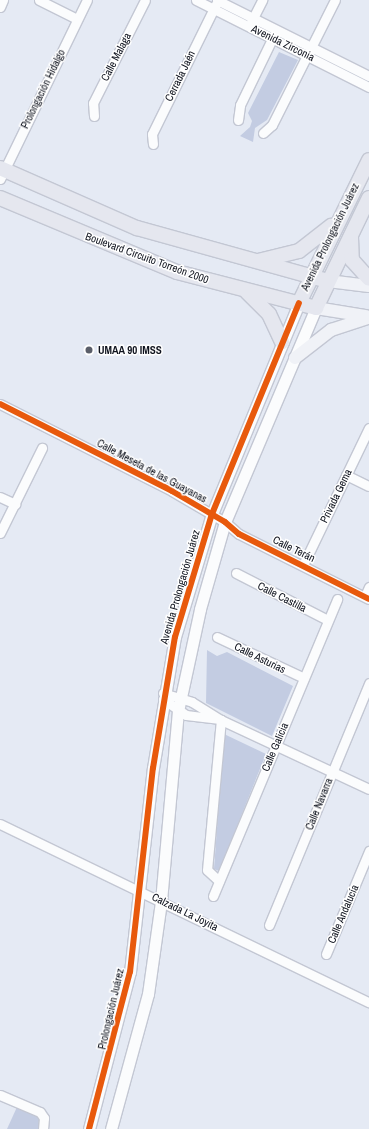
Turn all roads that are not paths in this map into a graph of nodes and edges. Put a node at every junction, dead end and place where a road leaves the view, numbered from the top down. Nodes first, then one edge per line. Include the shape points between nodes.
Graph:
1 (3, 0) edge
2 (39, 0) edge
3 (87, 0) edge
4 (145, 0) edge
5 (196, 0) edge
6 (262, 0) edge
7 (335, 0) edge
8 (216, 3) edge
9 (0, 7) edge
10 (77, 19) junction
11 (251, 22) junction
12 (275, 34) junction
13 (310, 51) junction
14 (369, 76) edge
15 (369, 87) edge
16 (94, 116) dead end
17 (238, 120) dead end
18 (263, 133) dead end
19 (153, 144) dead end
20 (369, 160) edge
21 (1, 172) edge
22 (0, 198) edge
23 (369, 198) edge
24 (336, 221) junction
25 (352, 230) junction
26 (254, 262) junction
27 (311, 277) junction
28 (369, 279) edge
29 (328, 281) junction
30 (369, 286) edge
31 (242, 289) junction
32 (299, 303) junction
33 (316, 308) junction
34 (369, 318) edge
35 (282, 342) junction
36 (295, 358) junction
37 (0, 404) edge
38 (369, 428) edge
39 (42, 448) dead end
40 (346, 475) junction
41 (369, 486) edge
42 (0, 497) edge
43 (15, 504) junction
44 (212, 514) junction
45 (225, 522) junction
46 (0, 533) edge
47 (303, 565) junction
48 (236, 573) dead end
49 (369, 586) edge
50 (367, 598) edge
51 (337, 599) dead end
52 (328, 620) junction
53 (217, 637) dead end
54 (304, 678) junction
55 (369, 683) edge
56 (163, 696) junction
57 (180, 697) junction
58 (178, 711) junction
59 (221, 720) junction
60 (275, 745) junction
61 (332, 772) junction
62 (369, 789) edge
63 (0, 824) edge
64 (369, 851) edge
65 (219, 881) junction
66 (142, 892) junction
67 (213, 896) dead end
68 (161, 901) junction
69 (269, 925) dead end
70 (326, 954) dead end
71 (369, 1002) edge
72 (0, 1095) edge
73 (43, 1129) edge
74 (89, 1129) edge
75 (111, 1129) edge

1 - 9 street
2 - 10 street
3 - 10 street, Prolongación Hidalgo
4 - 16 street, Calle Malaga via 93,103
5 - 8 street, Avenida Zirconia
6 - 11 street
7 - 13 street
8 - 11 street, Avenida Zirconia
8 - 19 street, Cerrada Jaén via 152,134
10 - 21 street, Prolongación Hidalgo
11 - 12 street, Avenida Zirconia
12 - 13 street, Avenida Zirconia
12 - 17 street via 240,105
13 - 14 street, Avenida Zirconia
13 - 15 street, Avenida Zirconia
13 - 18 street via 272,125
20 - 24 main road, Avenida Prolongación Juárez
21 - 26 main road via 137,228
22 - 31 main road, Boulevard Circuito Torreón 2000 via 125,253 206,281
23 - 25 main road, Avenida Prolongación Juárez
24 - 26 main road via 299,251
24 - 27 main road, Avenida Prolongación Juárez
25 - 28 main road via 352,260
25 - 29 main road, Avenida Prolongación Juárez
26 - 27 main road
27 - 29 main road
27 - 32 main road, Avenida Prolongación Juárez
29 - 30 main road
29 - 33 main road, Avenida Prolongación Juárez
31 - 32 main road, Boulevard Circuito Torreón 2000
31 - 35 main road via 262,305 278,327
32 - 33 main road, Boulevard Circuito Torreón 2000
32 - 35 street, Avenida Prolongación Juárez
33 - 34 main road, Boulevard Circuito Torreón 2000
33 - 36 street, Avenida Prolongación Juárez
34 - 36 main road via 330,330
35 - 44 street, Avenida Prolongación Juárez
36 - 45 street, Avenida Prolongación Juárez
37 - 44 street, Calle Meseta de las Guayanas
38 - 40 street, Privada Gema
39 - 43 street
40 - 41 street
40 - 47 street, Privada Gema
42 - 43 street
43 - 46 street
44 - 45 street, Calle Terán
44 - 56 street, Avenida Prolongación Juárez via 185,600
45 - 47 street, Calle Terán via 239,534
45 - 57 street, Avenida Prolongación Juárez via 200,609
47 - 50 street, Calle Terán
48 - 52 street, Calle Castilla
49 - 50 street
51 - 52 street, Calle Galicia
52 - 54 street, Calle Galicia
53 - 54 street, Calle Asturias
54 - 60 street, Calle Galicia
55 - 61 street, Calle Navarra
56 - 57 street
56 - 58 street
56 - 66 street, Avenida Prolongación Juárez
57 - 58 street, Avenida Prolongación Juárez
57 - 59 street
58 - 59 street via 193,717
58 - 68 street, Avenida Prolongación Juárez
59 - 60 street
59 - 65 street via 207,870
60 - 61 street
60 - 65 street, Calle Galicia
61 - 62 street
61 - 69 street, Calle Navarra
63 - 66 street, Calzada La Joyita
64 - 70 street, Calle Andalucía
65 - 67 street, Calle Galicia
66 - 68 street, Calzada La Joyita
66 - 74 street, Prolongación Juárez via 123,1007
68 - 71 street, Calzada La Joyita
68 - 75 street via 140,1027
72 - 73 street via 40,1112 44,1118

